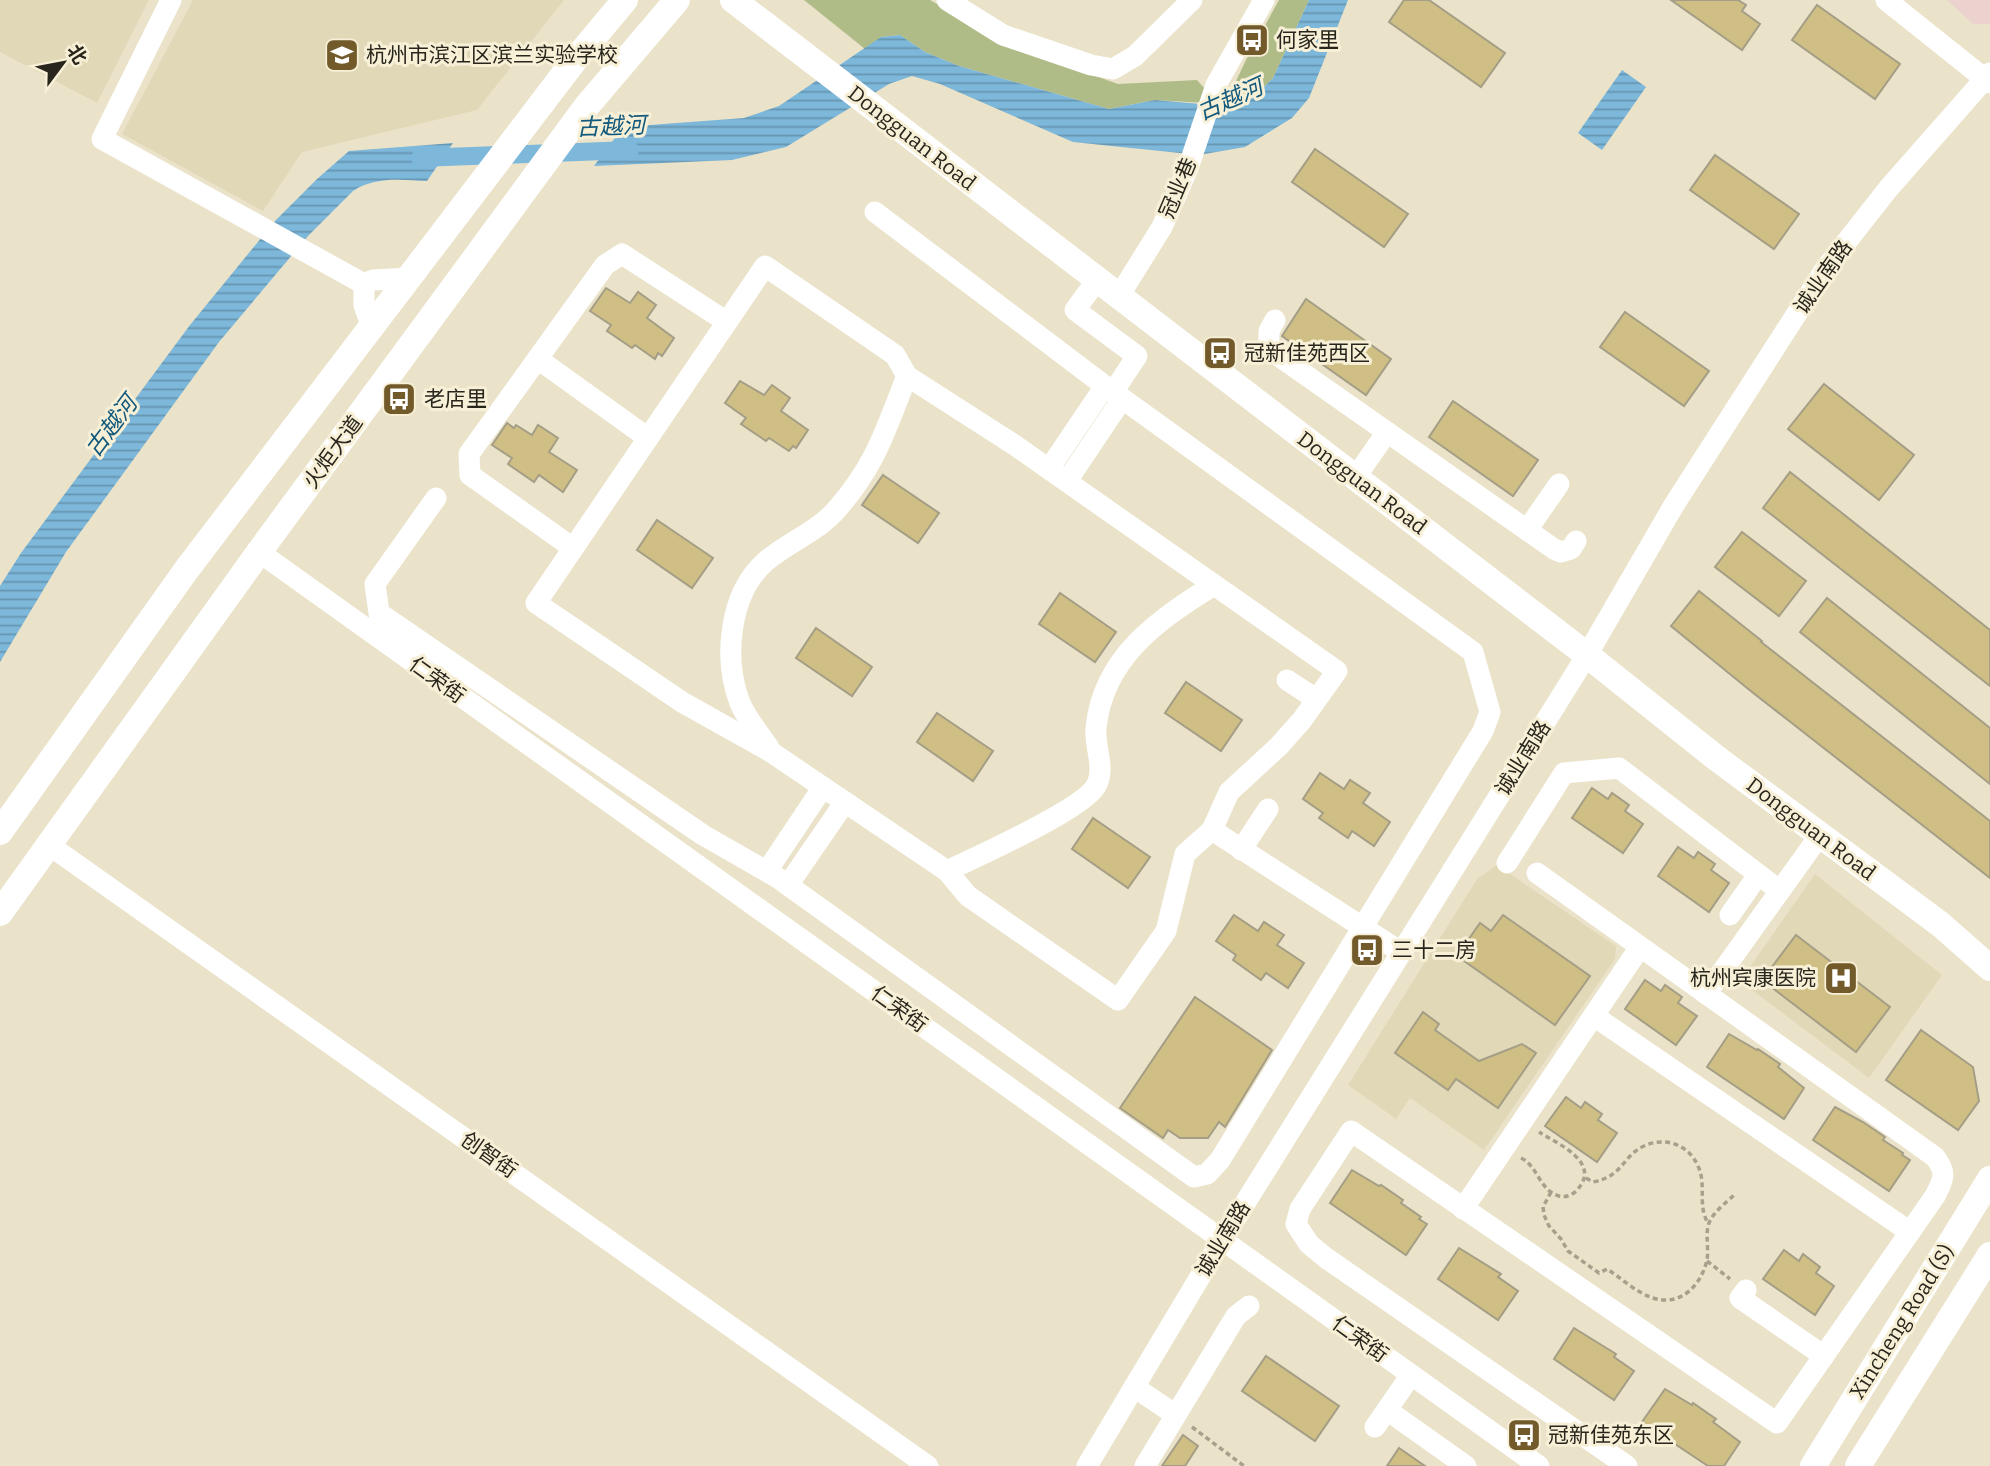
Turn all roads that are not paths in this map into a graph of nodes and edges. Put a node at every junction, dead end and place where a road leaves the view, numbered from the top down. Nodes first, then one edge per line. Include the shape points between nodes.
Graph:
1 (171, 0) edge
2 (625, 0) edge
3 (677, 0) edge
4 (733, 0) edge
5 (947, 0) edge
6 (1192, 0) edge
7 (1264, 0) edge
8 (1886, 0) edge
9 (1988, 78) edge
10 (874, 212) dead end
11 (410, 278) junction
12 (1097, 280) junction
13 (364, 284) junction
14 (1119, 296) junction
15 (1275, 320) dead end
16 (727, 322) junction
17 (372, 328) junction
18 (538, 359) junction
19 (907, 376) junction
20 (1113, 392) junction
21 (1387, 432) junction
22 (648, 438) junction
23 (1049, 469) junction
24 (1355, 478) junction
25 (1067, 481) junction
26 (1559, 484) dead end
27 (436, 498) dead end
28 (1527, 530) junction
29 (1576, 541) dead end
30 (573, 548) junction
31 (259, 552) junction
32 (1214, 585) junction
33 (1587, 655) junction
34 (1287, 680) dead end
35 (1316, 699) junction
36 (771, 752) junction
37 (823, 787) junction
38 (845, 802) junction
39 (1268, 808) dead end
40 (1212, 830) junction
41 (0, 832) edge
42 (1820, 835) junction
43 (49, 845) junction
44 (1241, 850) junction
45 (1507, 863) dead end
46 (947, 871) junction
47 (1537, 873) dead end
48 (1758, 875) junction
49 (778, 878) junction
50 (1780, 891) junction
51 (758, 908) junction
52 (0, 913) edge
53 (1730, 915) dead end
54 (1362, 928) junction
55 (1640, 947) junction
56 (1401, 953) junction
57 (1990, 968) edge
58 (1706, 994) junction
59 (1594, 1016) junction
60 (1990, 1179) edge
61 (1463, 1209) junction
62 (1315, 1218) dead end
63 (1910, 1232) junction
64 (1302, 1237) junction
65 (1222, 1240) junction
66 (1990, 1255) edge
67 (1746, 1290) road end
68 (1249, 1306) dead end
69 (1824, 1356) junction
70 (1411, 1375) junction
71 (1135, 1387) junction
72 (1176, 1415) junction
73 (928, 1466) edge
74 (1087, 1466) edge
75 (1144, 1466) edge
76 (1466, 1466) edge
77 (1539, 1466) edge
78 (1627, 1466) edge
79 (1813, 1466) edge
80 (1858, 1466) edge

1 - 13 street via 102,139
2 - 11 main road, 火炬大道
3 - 31 main road, 火炬大道 via 586,107
4 - 12 main road, Dongguan Road
5 - 6 street via 1003,35 1113,69 1135,56
7 - 14 street, 冠业巷 via 1216,85 1162,227
8 - 9 street
9 - 33 street, 诚业南路 via 1888,189 1826,268 1674,505
10 - 20 street
11 - 13 street
11 - 17 main road, 火炬大道
12 - 14 main road, Dongguan Road
12 - 20 street via 1075,310 1137,356
13 - 17 street via 364,305
14 - 24 main road, Dongguan Road
15 - 21 street via 1268,337 1274,352
16 - 18 street via 622,254 606,265
16 - 19 street via 765,266 895,355
16 - 22 street
17 - 41 main road, 火炬大道 via 187,569
18 - 22 street
18 - 30 street via 469,454 470,475
19 - 23 street
19 - 36 street via 875,458 860,480 821,525 763,564 741,600 732,629 733,671 740,704
20 - 23 street
20 - 25 street
20 - 54 street via 1473,652 1490,712 1483,732
21 - 24 street
21 - 28 street
22 - 30 street
23 - 25 street
24 - 33 main road, Dongguan Road
25 - 32 street
26 - 28 street
27 - 49 street via 375,584 379,613 703,835
28 - 29 street via 1561,552
30 - 36 street via 536,603 682,702
31 - 43 main road, 火炬大道
31 - 51 street, 仁荣街
32 - 35 street via 1337,671
32 - 46 street via 1149,629 1110,680 1095,730 1100,771 1095,787 1040,825
33 - 42 main road, Dongguan Road
33 - 56 street, 诚业南路
34 - 35 street
35 - 40 street via 1279,746 1229,792
36 - 37 street
37 - 38 street
37 - 49 street
38 - 46 street
38 - 49 street
39 - 44 street
40 - 44 street
40 - 46 street via 1185,854 1166,931 1118,1000 968,896
42 - 50 street
42 - 57 main road, Dongguan Road via 1940,924
43 - 52 main road, 火炬大道
43 - 73 street, 创智街
44 - 54 street
45 - 48 street via 1564,773 1619,768
47 - 55 street
48 - 50 street
48 - 53 street
49 - 51 street
49 - 54 street via 1195,1177 1207,1174 1220,1160
50 - 58 street
51 - 65 street, 仁荣街
54 - 56 street
55 - 58 street
55 - 59 street
56 - 65 street, 诚业南路
58 - 63 street via 1935,1157 1943,1168 1943,1180
59 - 61 street
59 - 63 street
60 - 79 main road, Xincheng Road (S)
61 - 64 street via 1351,1131 1300,1209 1296,1224
61 - 69 street via 1777,1423
62 - 64 street
63 - 69 street
64 - 78 street
65 - 70 street, 仁荣街
65 - 71 street, 诚业南路
66 - 80 main road, Xincheng Road (S)
67 - 69 street via 1740,1298
68 - 72 street via 1236,1316
70 - 76 street via 1381,1418
70 - 77 street, 仁荣街
71 - 72 street
71 - 74 street, 诚业南路
72 - 75 street

